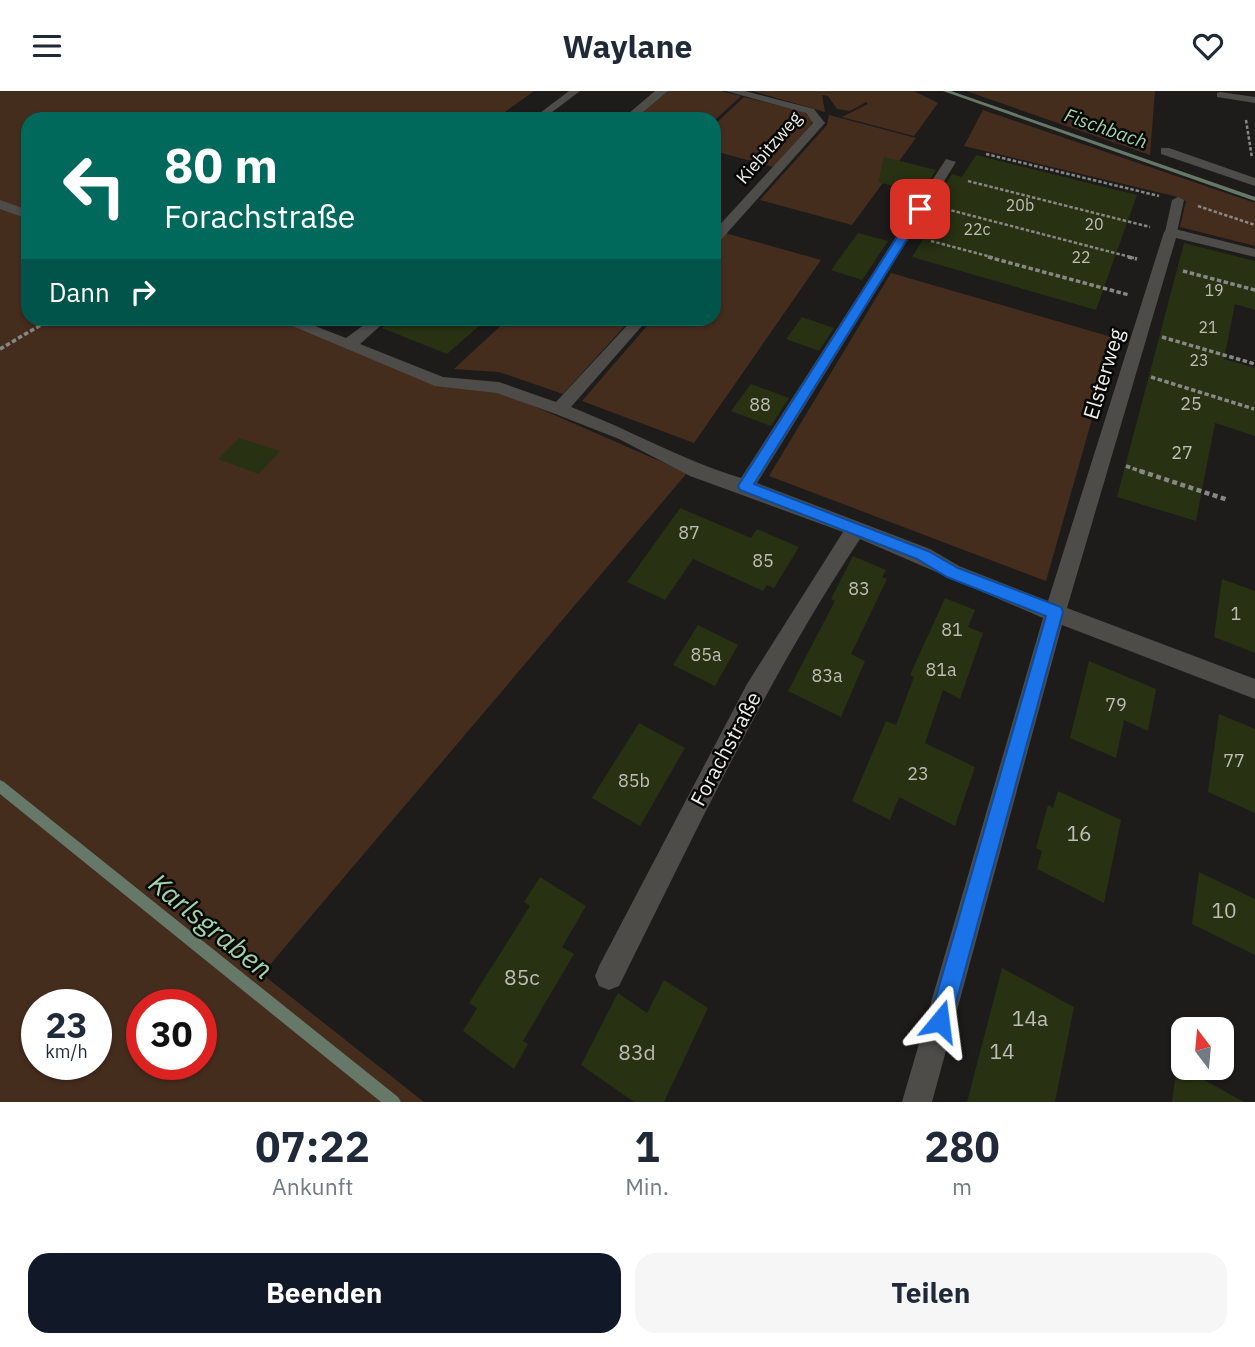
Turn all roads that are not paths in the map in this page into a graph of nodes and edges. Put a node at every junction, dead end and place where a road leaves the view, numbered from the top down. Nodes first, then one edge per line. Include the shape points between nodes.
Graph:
1 (575, 91) edge
2 (662, 91) edge
3 (732, 91) edge
4 (1220, 95) dead end
5 (1255, 100) edge
6 (546, 112) edge
7 (636, 112) edge
8 (1165, 151) dead end
9 (950, 162) dead end
10 (1255, 182) edge
11 (1178, 200) road end
12 (0, 204) edge
13 (21, 212) edge
14 (721, 231) edge
15 (1171, 232) junction
16 (1255, 253) edge
17 (301, 326) edge
18 (372, 326) edge
19 (635, 326) edge
20 (348, 345) junction
21 (559, 409) junction
22 (745, 486) junction
23 (856, 529) junction
24 (1055, 612) junction
25 (1255, 689) edge
26 (609, 976) dead end
27 (917, 1102) edge

1 - 6 lane
2 - 7 street
3 - 14 street, Kiebitzweg via 810,111 819,124
4 - 5 lane
8 - 10 street
9 - 22 street
11 - 15 lane
12 - 13 street
15 - 16 street
15 - 24 street, Elsterweg
17 - 20 street
18 - 20 street
19 - 21 street
20 - 21 street via 441,382 499,388
21 - 22 street via 625,435 696,471
22 - 23 street
23 - 24 street
23 - 26 street, Forachstraße via 811,591
24 - 25 street
24 - 27 street, Elsterweg

